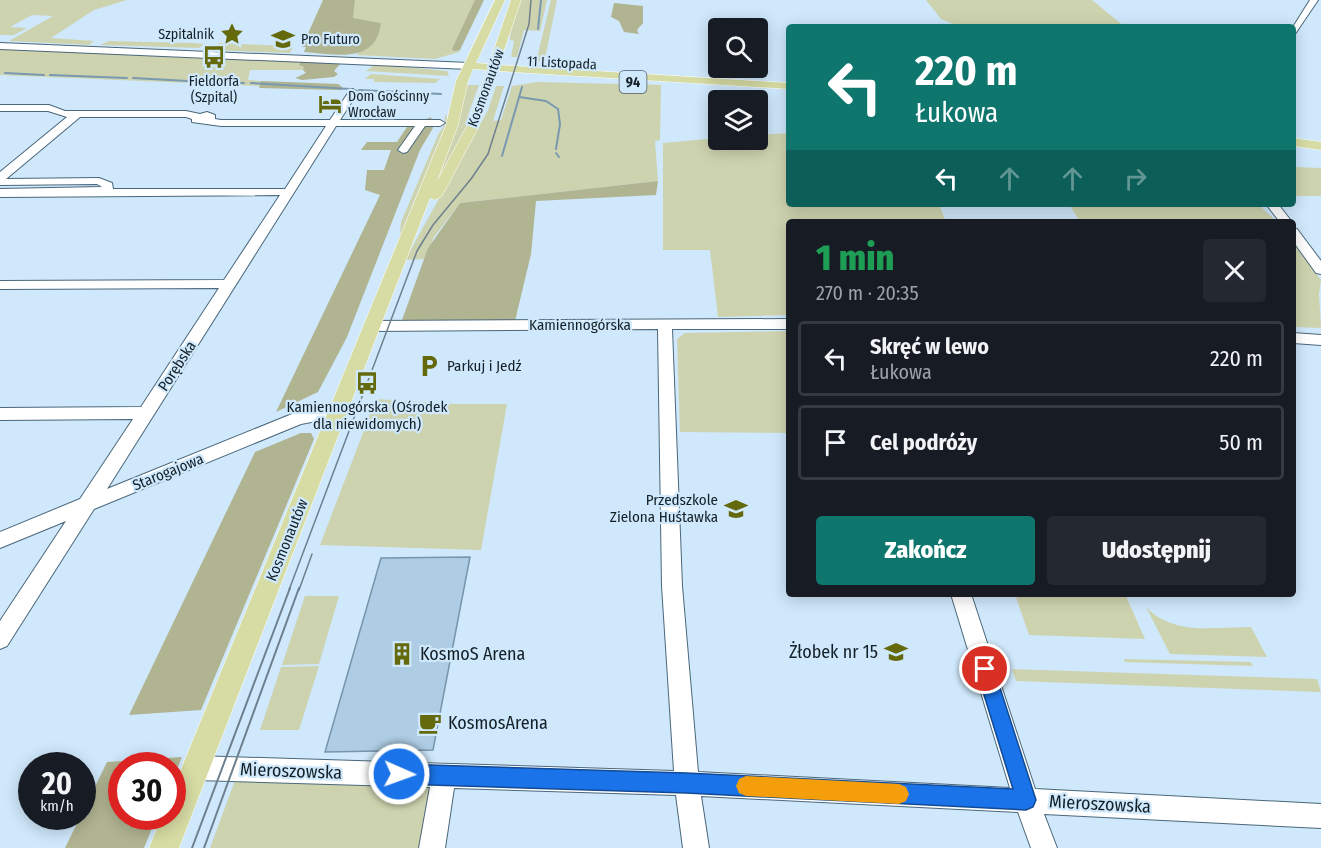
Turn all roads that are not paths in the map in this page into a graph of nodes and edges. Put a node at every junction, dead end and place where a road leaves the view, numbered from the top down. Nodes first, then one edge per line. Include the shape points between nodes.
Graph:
1 (500, 0) edge
2 (516, 0) edge
3 (1314, 0) edge
4 (1296, 29) edge
5 (0, 46) edge
6 (468, 68) junction
7 (493, 70) junction
8 (786, 86) edge
9 (353, 92) dead end
10 (0, 108) edge
11 (76, 115) junction
12 (334, 123) junction
13 (422, 123) junction
14 (440, 123) dead end
15 (1296, 142) edge
16 (1321, 146) edge
17 (1296, 149) edge
18 (403, 150) dead end
19 (1321, 152) edge
20 (1, 178) edge
21 (107, 192) junction
22 (289, 192) junction
23 (0, 193) edge
24 (1274, 207) edge
25 (1284, 219) edge
26 (410, 233) junction
27 (1296, 236) edge
28 (1305, 249) junction
29 (1321, 250) edge
30 (1321, 270) edge
31 (229, 284) junction
32 (0, 285) edge
33 (665, 324) junction
34 (786, 324) edge
35 (371, 326) junction
36 (1296, 338) edge
37 (1321, 340) edge
38 (147, 412) junction
39 (338, 412) junction
40 (0, 414) edge
41 (86, 505) junction
42 (0, 540) edge
43 (962, 597) edge
44 (0, 639) edge
45 (196, 768) junction
46 (444, 776) junction
47 (686, 783) junction
48 (1026, 800) junction
49 (1321, 816) edge
50 (164, 848) edge
51 (432, 848) edge
52 (696, 848) edge
53 (1044, 848) edge

1 - 6 main road, Kosmonautów
2 - 7 main road, Kosmonautów
3 - 4 street
5 - 6 street
6 - 7 main road, 11 Listopada / 94
6 - 26 main road, Kosmonautów via 452,125
7 - 8 main road, 11 Listopada / 94 via 613,81
7 - 26 main road, Kosmonautów via 466,140
9 - 12 street, Porębska
10 - 11 street via 49,108
11 - 12 street via 186,114 221,123
11 - 20 street
12 - 13 street
12 - 22 street, Porębska
13 - 14 street
13 - 18 street
15 - 16 main road
17 - 19 main road
20 - 21 street via 99,181 108,185
21 - 22 street
21 - 23 street
22 - 31 street, Porębska
24 - 25 street
26 - 35 main road, Kosmonautów
27 - 28 street
28 - 29 street
28 - 30 street
31 - 32 street
31 - 38 street, Porębska
33 - 34 street, Kamiennogórska
33 - 35 street, Kamiennogórska
33 - 47 street via 669,558
35 - 39 main road, Kosmonautów
36 - 37 street
38 - 40 street
38 - 41 street, Porębska
39 - 41 street, Starogajowa via 298,418
39 - 45 main road, Kosmonautów
41 - 42 street, Starogajowa
41 - 44 street, Porębska
43 - 48 street
45 - 46 street, Mieroszowska
45 - 50 main road, Kosmonautów
46 - 47 street, Mieroszowska
46 - 51 street
47 - 48 street, Mieroszowska
47 - 52 street
48 - 49 street, Mieroszowska
48 - 53 street

